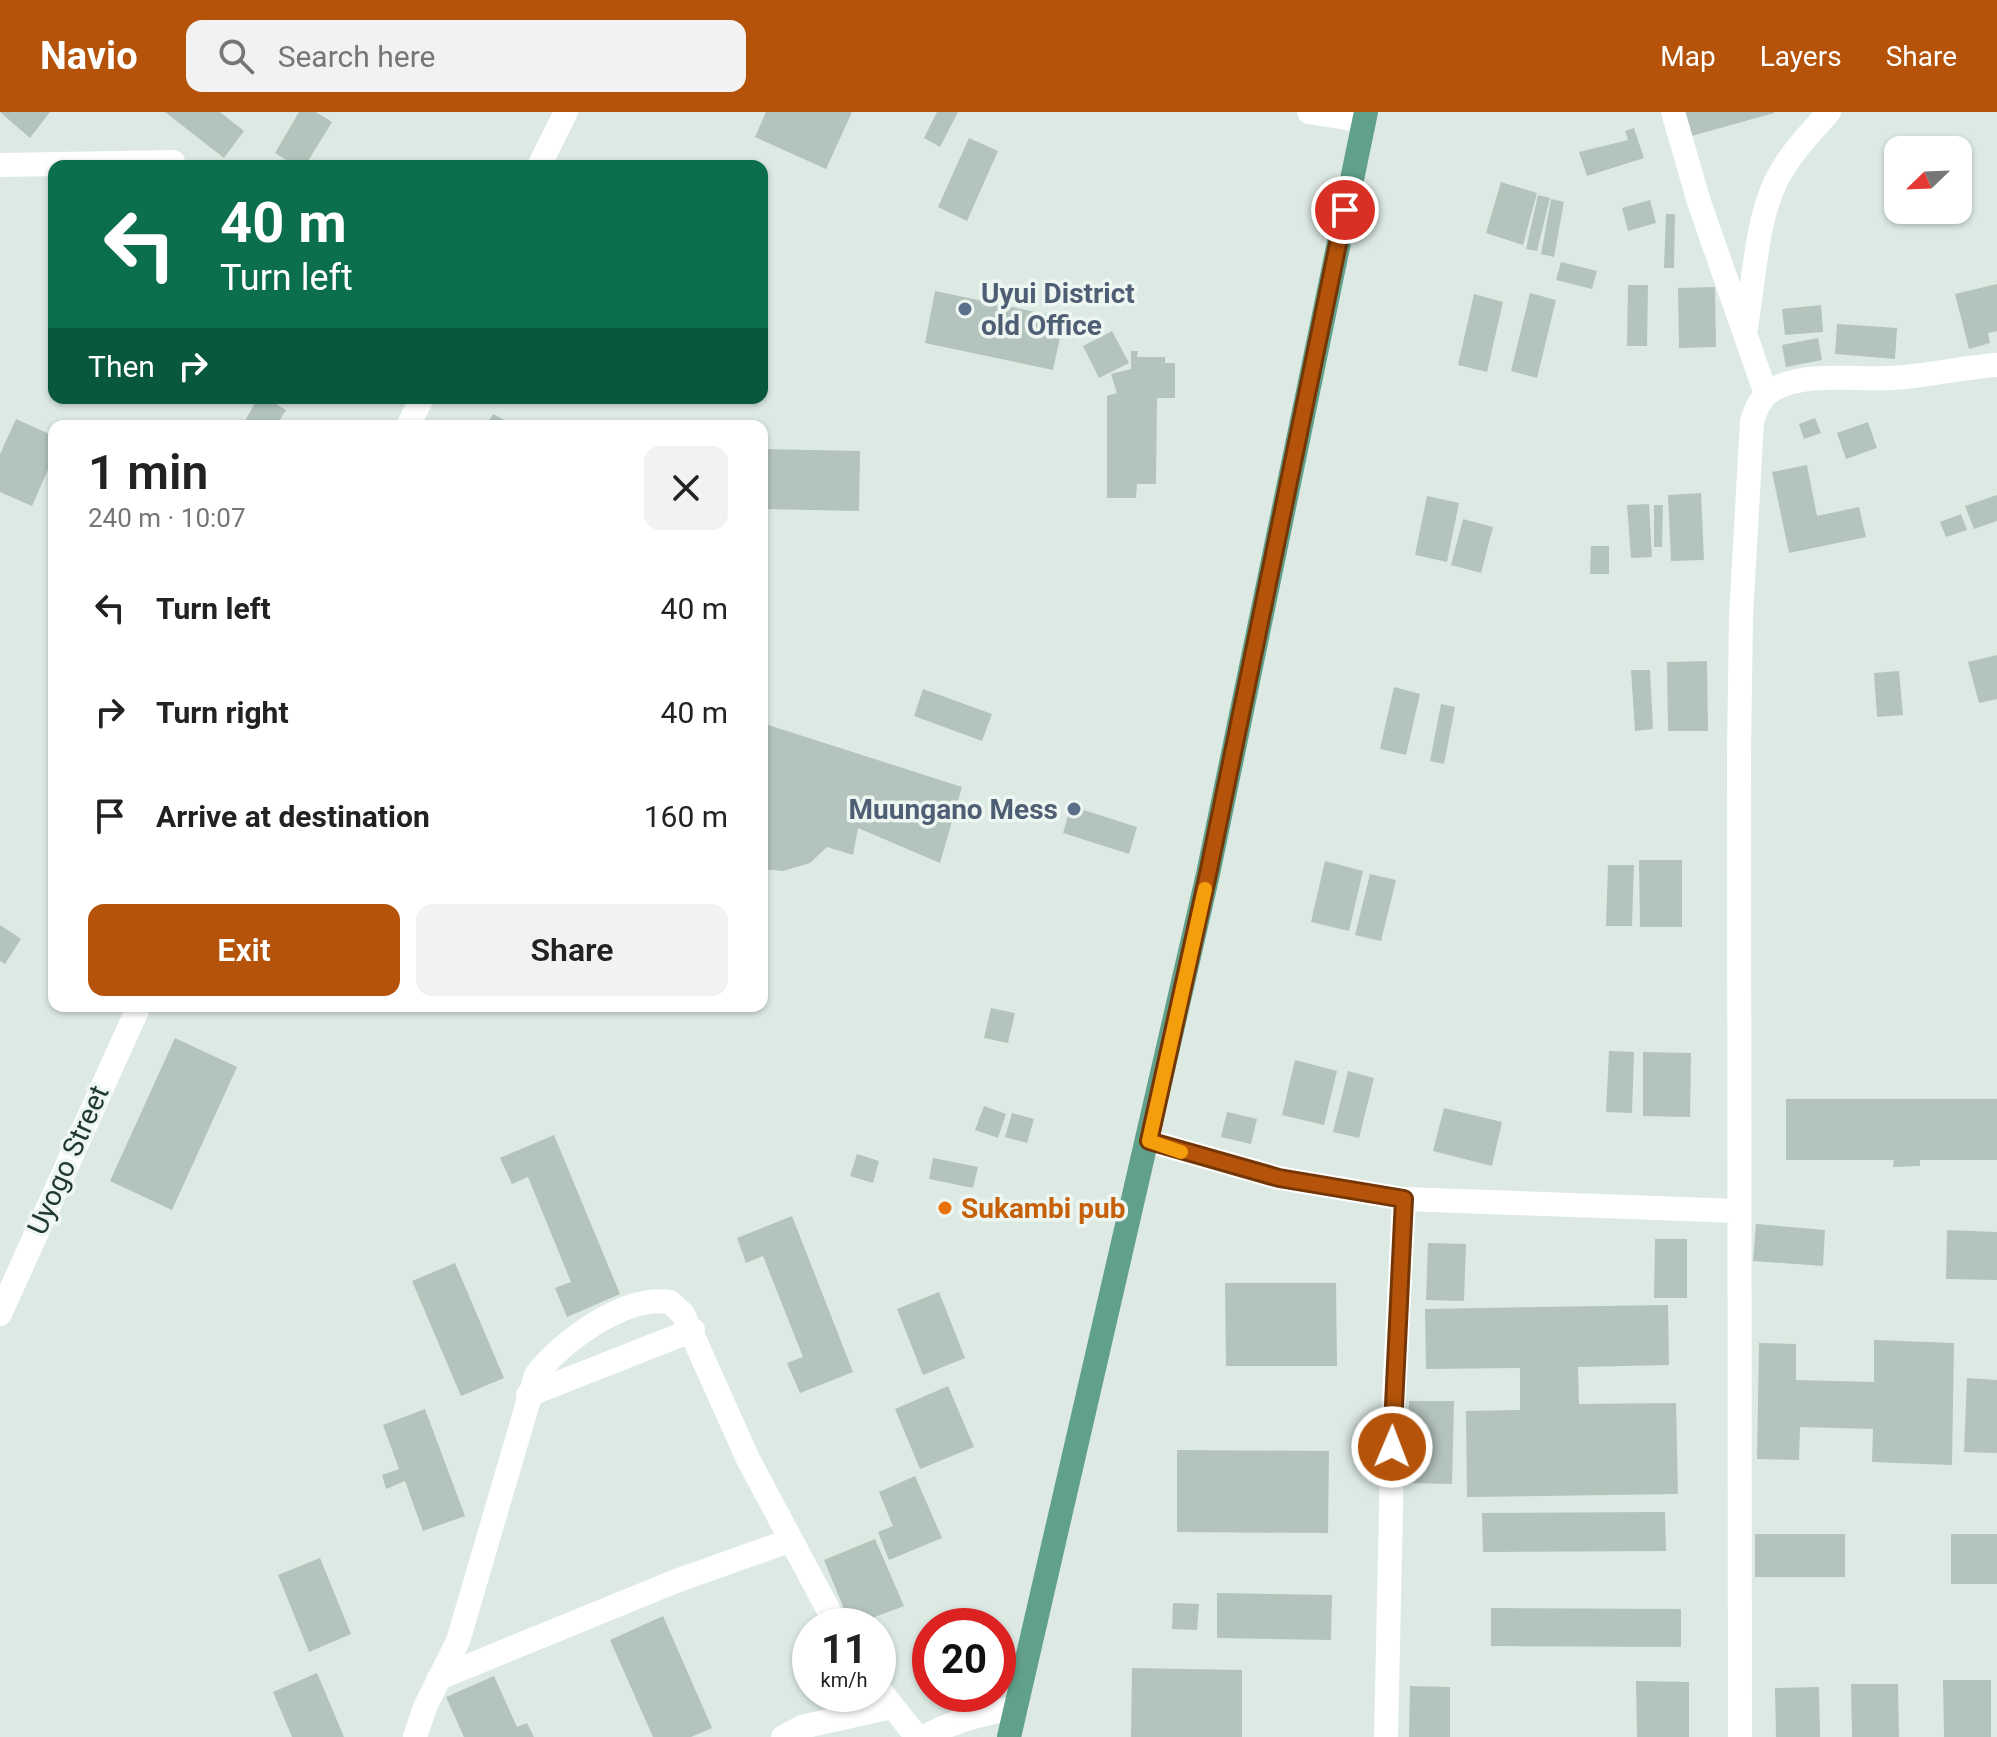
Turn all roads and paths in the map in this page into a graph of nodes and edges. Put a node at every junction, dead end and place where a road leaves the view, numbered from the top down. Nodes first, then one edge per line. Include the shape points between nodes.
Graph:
1 (566, 112) edge
2 (1309, 112) edge
3 (1673, 112) edge
4 (1829, 112) edge
5 (1365, 116) edge
6 (542, 160) edge
7 (48, 164) edge
8 (0, 165) edge
9 (1745, 330) junction
10 (1997, 365) edge
11 (1766, 394) junction
12 (136, 1012) edge
13 (1149, 1141) junction
14 (1404, 1199) junction
15 (1739, 1211) junction
16 (0, 1314) edge
17 (693, 1330) junction
18 (528, 1395) junction
19 (789, 1541) junction
20 (827, 1608) edge
21 (439, 1678) junction
22 (1016, 1708) edge
23 (896, 1711) edge
24 (845, 1712) edge
25 (996, 1712) edge
26 (1015, 1712) edge
27 (415, 1737) edge
28 (783, 1737) edge
29 (917, 1737) edge
30 (924, 1737) edge
31 (1009, 1737) edge
32 (1386, 1737) edge
33 (1740, 1737) edge

1 - 6 street
2 - 5 street
3 - 9 street
4 - 9 street via 1793,152 1775,183 1764,215
5 - 13 main road
7 - 8 street
9 - 11 street
10 - 11 street via 1903,377 1805,381
11 - 15 street via 1752,421 1741,617
12 - 16 street, Uyogo Street
13 - 14 street via 1279,1178
13 - 22 main road
14 - 15 street
14 - 32 street
15 - 33 street
17 - 18 street
17 - 18 street via 670,1302 639,1302 551,1355
17 - 19 street
18 - 21 street via 458,1641
19 - 20 street
19 - 21 street
21 - 27 street
23 - 29 street
24 - 28 street
25 - 30 street
26 - 31 main road

